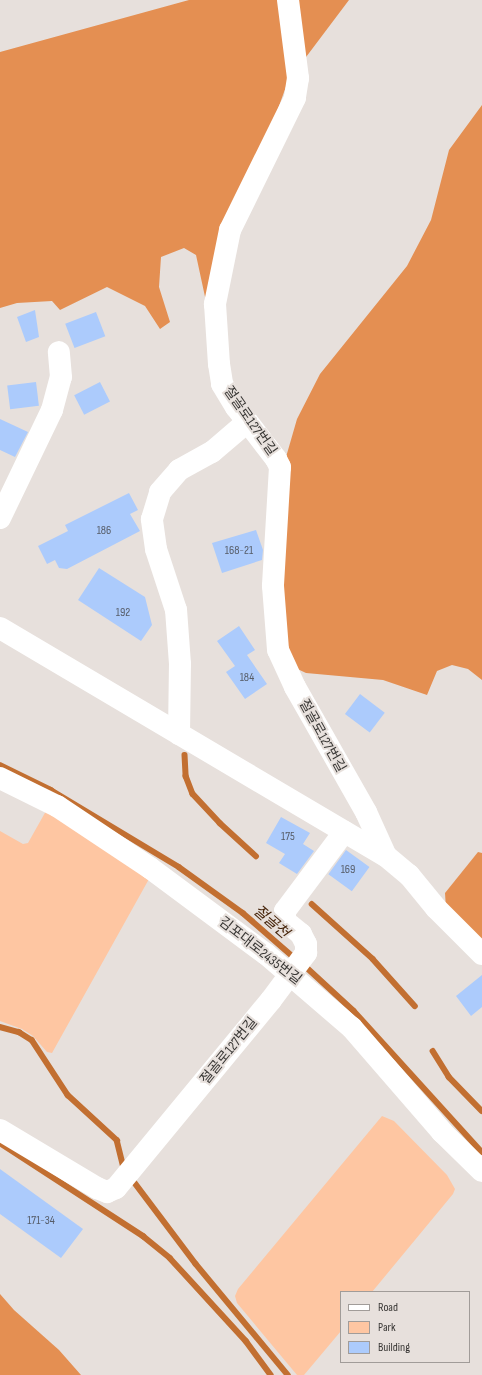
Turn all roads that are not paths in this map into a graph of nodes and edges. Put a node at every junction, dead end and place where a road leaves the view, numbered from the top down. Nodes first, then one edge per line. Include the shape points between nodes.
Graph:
1 (288, 0) edge
2 (59, 352) dead end
3 (247, 422) junction
4 (0, 518) edge
5 (0, 628) edge
6 (179, 734) junction
7 (0, 778) edge
8 (344, 832) junction
9 (386, 856) junction
10 (482, 954) edge
11 (296, 965) junction
12 (0, 1130) edge
13 (482, 1171) edge

1 - 3 lane, 절골로127번길 via 298,72 295,98 230,230 216,304 222,384
2 - 4 lane via 61,376 52,410
3 - 6 lane via 212,452 179,470 160,492 152,519 156,549 176,610 180,664
3 - 9 lane, 절골로127번길 via 280,467 273,586 278,650 295,687 366,812
5 - 6 lane, 절골로127번길
6 - 8 lane, 절골로127번길
7 - 11 lane, 김포대로2435번길 via 57,806
8 - 9 lane, 절골로127번길
8 - 11 lane via 285,912 285,921 301,934 306,944
9 - 10 lane, 절골로127번길 via 409,875 436,908
11 - 12 lane, 절골로127번길 via 271,1000 116,1188 107,1192 97,1188
11 - 13 lane, 김포대로2435번길 via 442,1132

